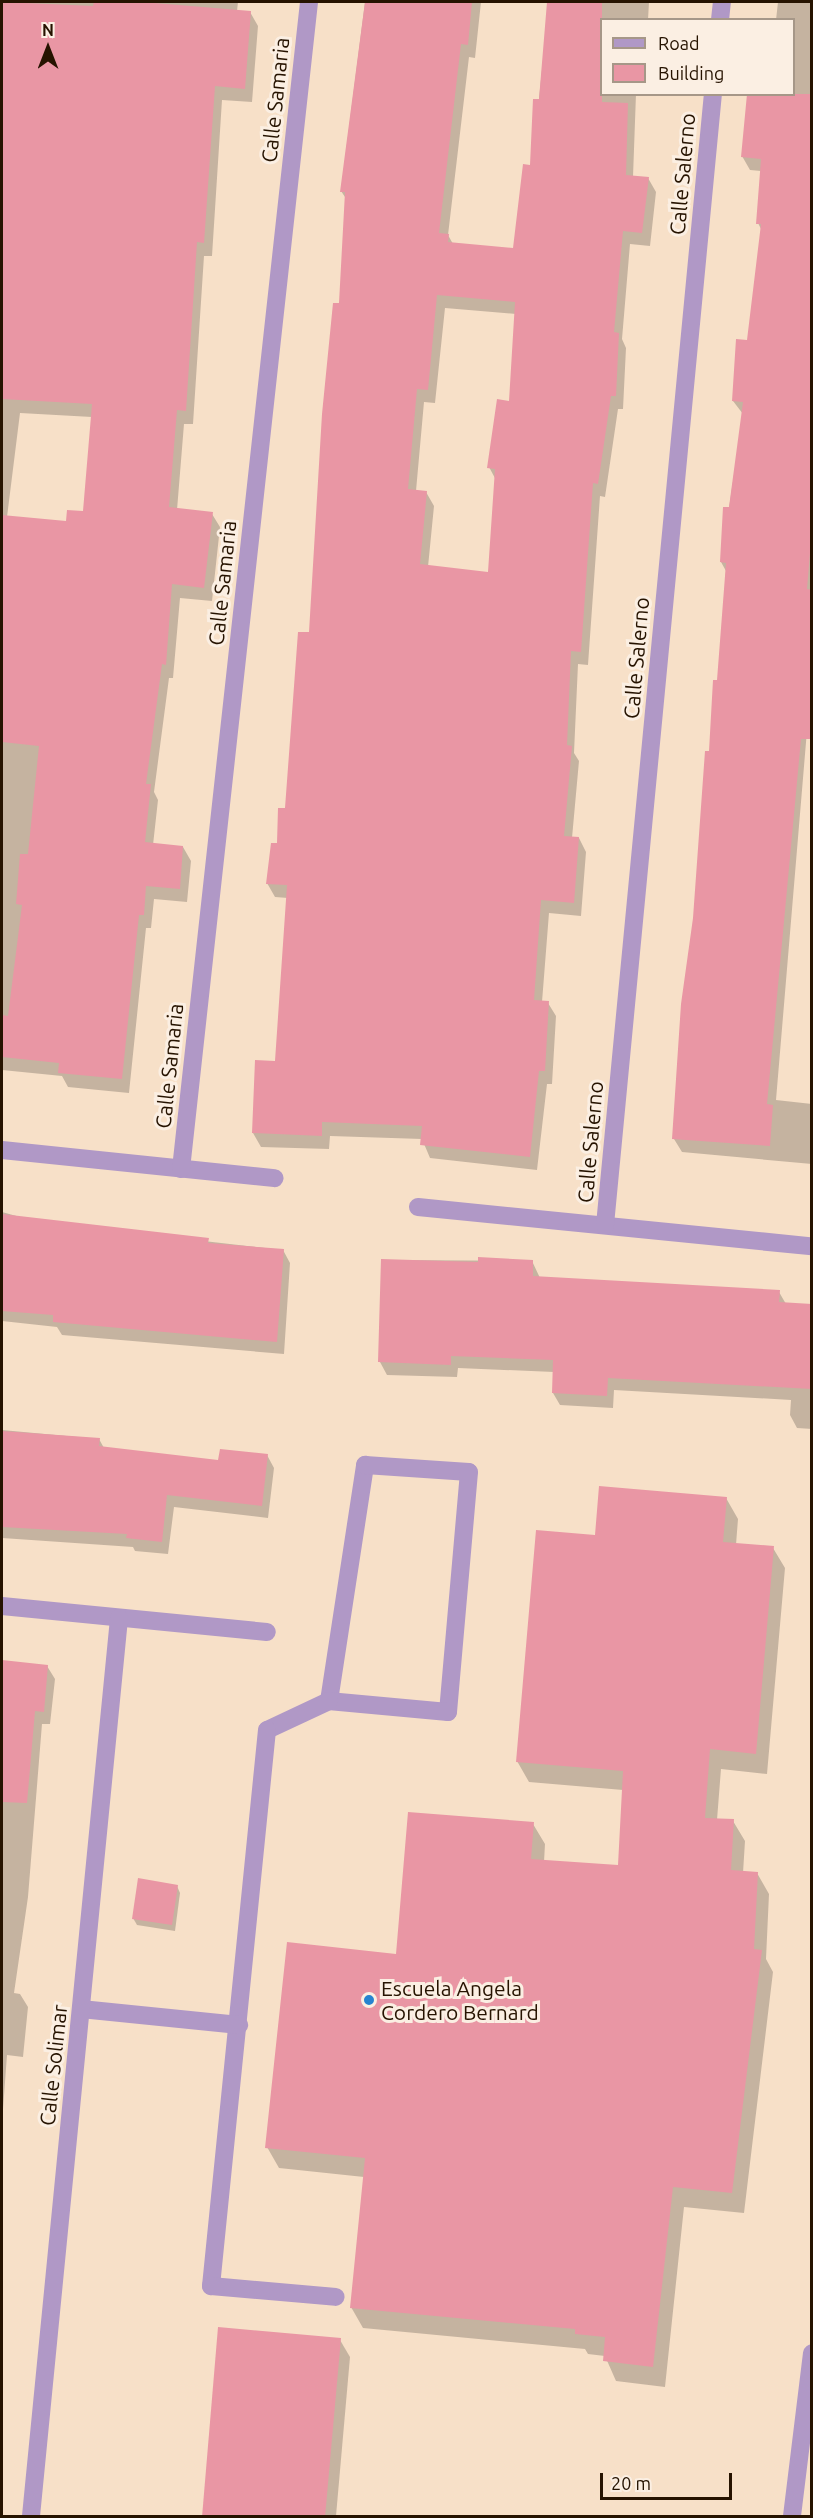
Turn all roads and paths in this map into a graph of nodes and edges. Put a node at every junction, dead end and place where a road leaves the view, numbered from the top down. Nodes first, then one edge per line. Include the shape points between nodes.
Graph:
1 (309, 2) edge
2 (722, 2) edge
3 (720, 18) edge
4 (713, 96) edge
5 (2, 1149) edge
6 (181, 1169) junction
7 (275, 1179) dead end
8 (418, 1207) dead end
9 (605, 1225) junction
10 (812, 1246) edge
11 (2, 1606) edge
12 (119, 1618) junction
13 (267, 1632) dead end
14 (329, 1701) junction
15 (81, 2009) junction
16 (239, 2025) junction
17 (336, 2297) dead end
18 (812, 2354) edge
19 (807, 2443) edge
20 (31, 2517) edge
21 (792, 2517) edge

1 - 6 street, Calle Samaria
2 - 3 street
4 - 9 street, Calle Salerno
5 - 6 street
6 - 7 street
8 - 9 street
9 - 10 street
11 - 12 street
12 - 13 street
12 - 15 street, Calle Solimar
14 - 14 street via 448,1712 469,1472 365,1465
14 - 16 street via 267,1730
15 - 16 street
15 - 20 street, Calle Solimar
16 - 17 street via 211,2286
18 - 19 street
19 - 21 street

